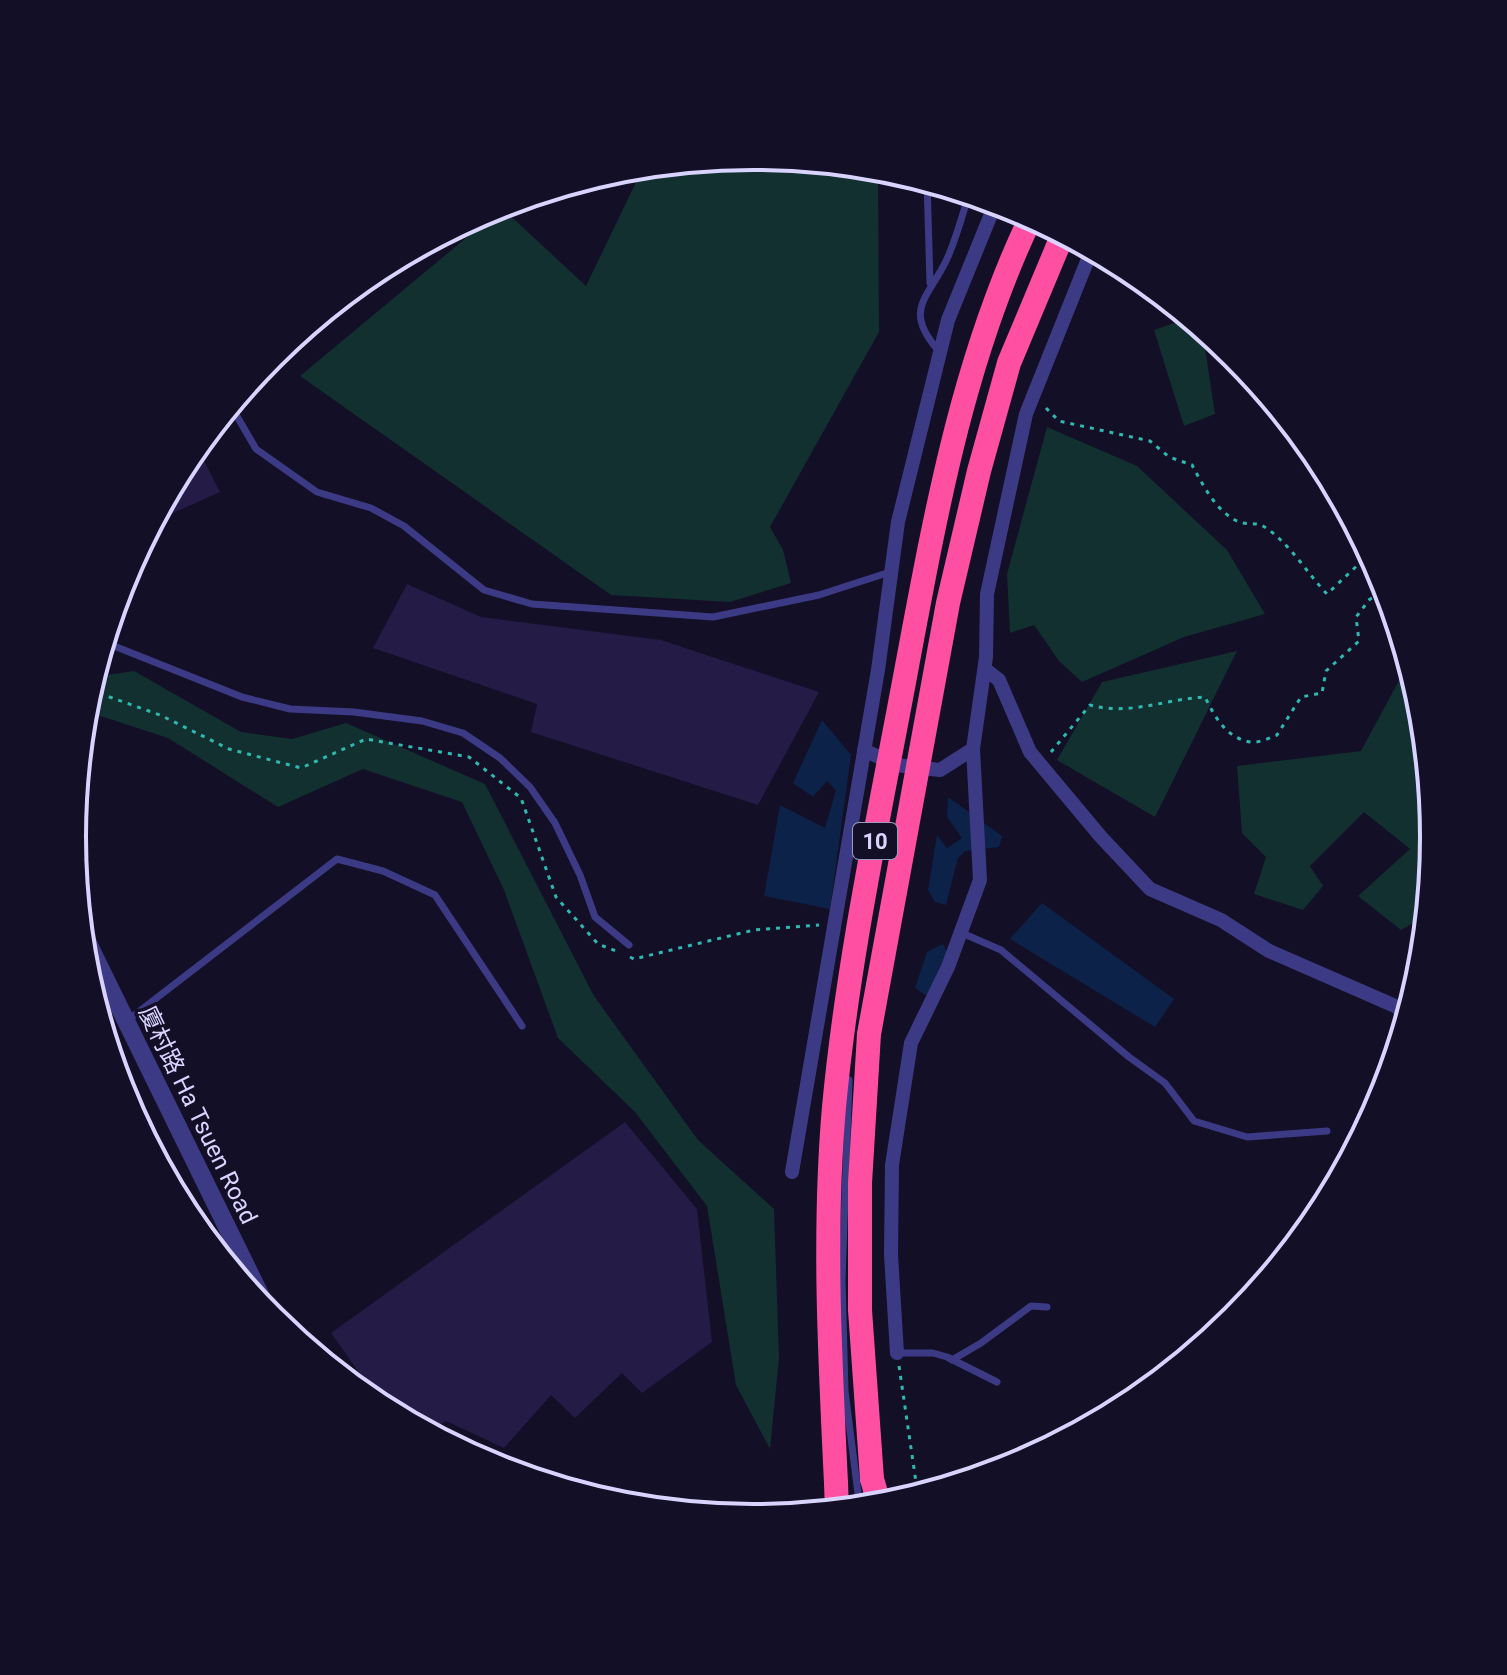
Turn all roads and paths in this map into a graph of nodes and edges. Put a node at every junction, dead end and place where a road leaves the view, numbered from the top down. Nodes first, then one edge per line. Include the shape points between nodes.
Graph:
1 (927, 193) edge
2 (966, 204) edge
3 (991, 214) edge
4 (1026, 229) edge
5 (1059, 244) edge
6 (1088, 260) edge
7 (930, 286) junction
8 (940, 352) junction
9 (1033, 397) junction
10 (237, 416) edge
11 (1361, 562) edge
12 (890, 572) junction
13 (1376, 596) edge
14 (114, 646) edge
15 (985, 669) junction
16 (102, 694) edge
17 (973, 749) junction
18 (864, 750) junction
19 (1041, 764) junction
20 (896, 765) junction
21 (883, 842) dead end
22 (834, 924) junction
23 (962, 933) junction
24 (629, 945) dead end
25 (105, 995) edge
26 (856, 1008) dead end
27 (1398, 1009) edge
28 (126, 1022) junction
29 (522, 1026) dead end
30 (850, 1053) dead end
31 (849, 1069) dead end
32 (1327, 1131) dead end
33 (792, 1172) dead end
34 (252, 1278) edge
35 (1047, 1307) dead end
36 (897, 1353) junction
37 (952, 1360) junction
38 (997, 1382) dead end
39 (916, 1484) edge
40 (875, 1494) edge
41 (858, 1496) edge
42 (837, 1499) edge

1 - 7 lane
2 - 7 lane via 946,262
3 - 8 street
4 - 42 highway, 10, bridge via 980,343 955,427 851,970 834,1109 828,1239
5 - 40 highway, 10, bridge via 1009,363 979,471 948,603 869,1034 860,1183 860,1310
6 - 9 street
7 - 8 lane via 920,320 924,334
8 - 12 street
9 - 11 path via 1059,421 1150,441 1169,457 1192,465 1221,509 1239,522 1261,525 1298,556 1327,594
9 - 15 street via 987,594
10 - 12 lane via 256,449 317,492 371,508 404,526 484,590 532,604 713,617 819,595
12 - 18 street
13 - 19 path via 1356,617 1359,641 1326,671 1322,693 1301,697 1277,735 1253,743 1232,735 1205,697 1138,709 1109,711 1090,705
14 - 24 lane via 242,697 290,709 422,721 463,733 530,787 555,823 595,917
15 - 17 street
15 - 19 street via 999,680 1030,752
16 - 22 path via 229,749 301,768 366,739 469,757 521,798 556,897 598,944 634,959 754,930
17 - 20 street via 940,770
17 - 23 street via 980,880
18 - 20 street
18 - 22 street
19 - 27 street via 1150,889 1221,920 1269,951
20 - 21 lane
22 - 33 street
23 - 32 lane via 1001,950 1165,1083 1194,1121 1247,1137
23 - 36 street via 911,1043 906,1073 892,1165
25 - 28 street, 廈村路 Ha Tsuen Road
26 - 30 lane
28 - 29 lane via 337,859 383,871 435,895
28 - 34 street, 廈村路 Ha Tsuen Road
31 - 41 lane via 842,1280 845,1391
35 - 37 lane via 1031,1306
36 - 37 lane via 933,1353
36 - 39 path
37 - 38 lane

